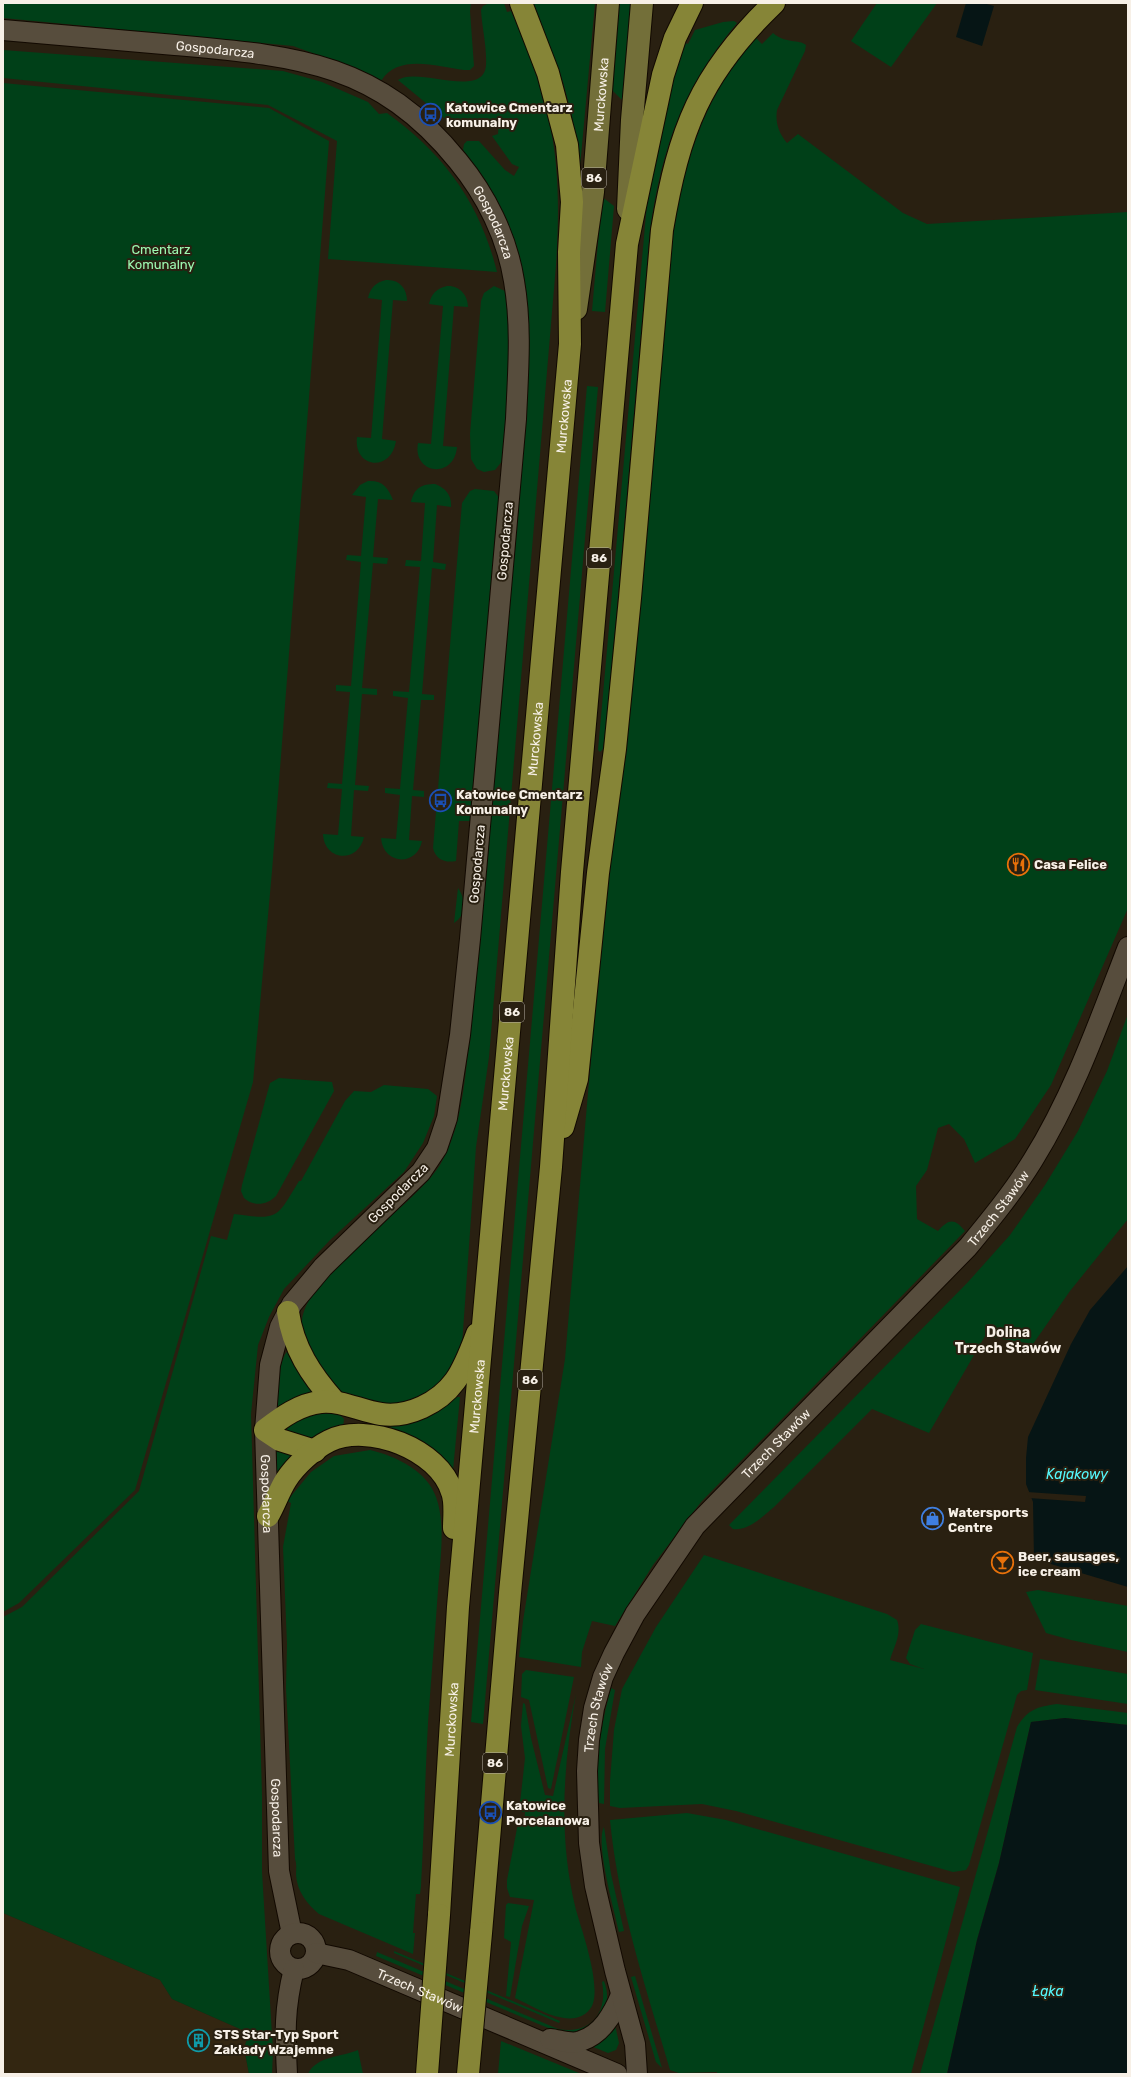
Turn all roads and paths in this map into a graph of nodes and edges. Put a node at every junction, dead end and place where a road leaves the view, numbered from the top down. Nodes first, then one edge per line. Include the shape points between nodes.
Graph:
1 (520, 3) edge
2 (642, 3) edge
3 (774, 3) edge
4 (690, 5) edge
5 (608, 7) edge
6 (3, 30) edge
7 (626, 244) junction
8 (570, 344) junction
9 (1128, 947) edge
10 (551, 1167) junction
11 (487, 1294) junction
12 (288, 1312) junction
13 (335, 1402) junction
14 (265, 1430) junction
15 (315, 1451) junction
16 (268, 1516) junction
17 (458, 1607) junction
18 (292, 1934) junction
19 (316, 1953) junction
20 (294, 1969) junction
21 (621, 1995) junction
22 (522, 2034) junction
23 (287, 2074) edge
24 (427, 2074) edge
25 (468, 2074) edge
26 (618, 2074) edge
27 (637, 2074) edge

1 - 8 highway via 548,73 567,145 572,202 569,252
2 - 7 main road, 86 via 632,120
3 - 10 highway via 733,45 700,97 687,125 670,180 662,230 622,681 598,873 577,1079
4 - 7 highway via 675,38 663,75
5 - 8 main road, Murckowska / 86 via 593,192
6 - 12 street, Gospodarcza via 280,56 335,70 365,83 423,123 465,169 492,213 506,246 514,280 519,317 516,419 469,947 457,1062 447,1118 437,1148 421,1172 323,1268 302,1291
7 - 10 highway, 86 via 572,864
8 - 11 highway, Murckowska / 86
9 - 21 street, Trzech Stawów via 1075,1082 1033,1161 1001,1207 968,1247 695,1526 660,1576 614,1653 603,1677 594,1708 587,1771 587,1815 595,1886
10 - 25 highway, 86, bridge
11 - 13 highway via 468,1358 455,1381 439,1398 418,1409 397,1414 382,1414
11 - 17 highway, Murckowska / 86
12 - 13 highway via 292,1336 308,1369
12 - 14 street, Gospodarcza via 275,1340 270,1365
13 - 14 highway via 306,1405 284,1416
14 - 15 highway via 280,1440
14 - 16 street, Gospodarcza
15 - 16 highway via 286,1479
15 - 17 highway via 329,1441 348,1436 369,1435 389,1439 412,1449 428,1459 441,1472 452,1492
16 - 18 street, Gospodarcza via 279,1871
17 - 24 highway, Murckowska / 86, bridge
18 - 19 street via 299,1933 312,1939 316,1945
18 - 20 street via 282,1942 280,1956 288,1967
19 - 20 street via 309,1966
19 - 22 street, Trzech Stawów via 349,1960
20 - 23 street via 285,2014
21 - 22 street, Trzech Stawów via 613,2013 599,2030 581,2042
21 - 27 street, Trzech Stawów via 635,2044
22 - 26 street, Trzech Stawów

